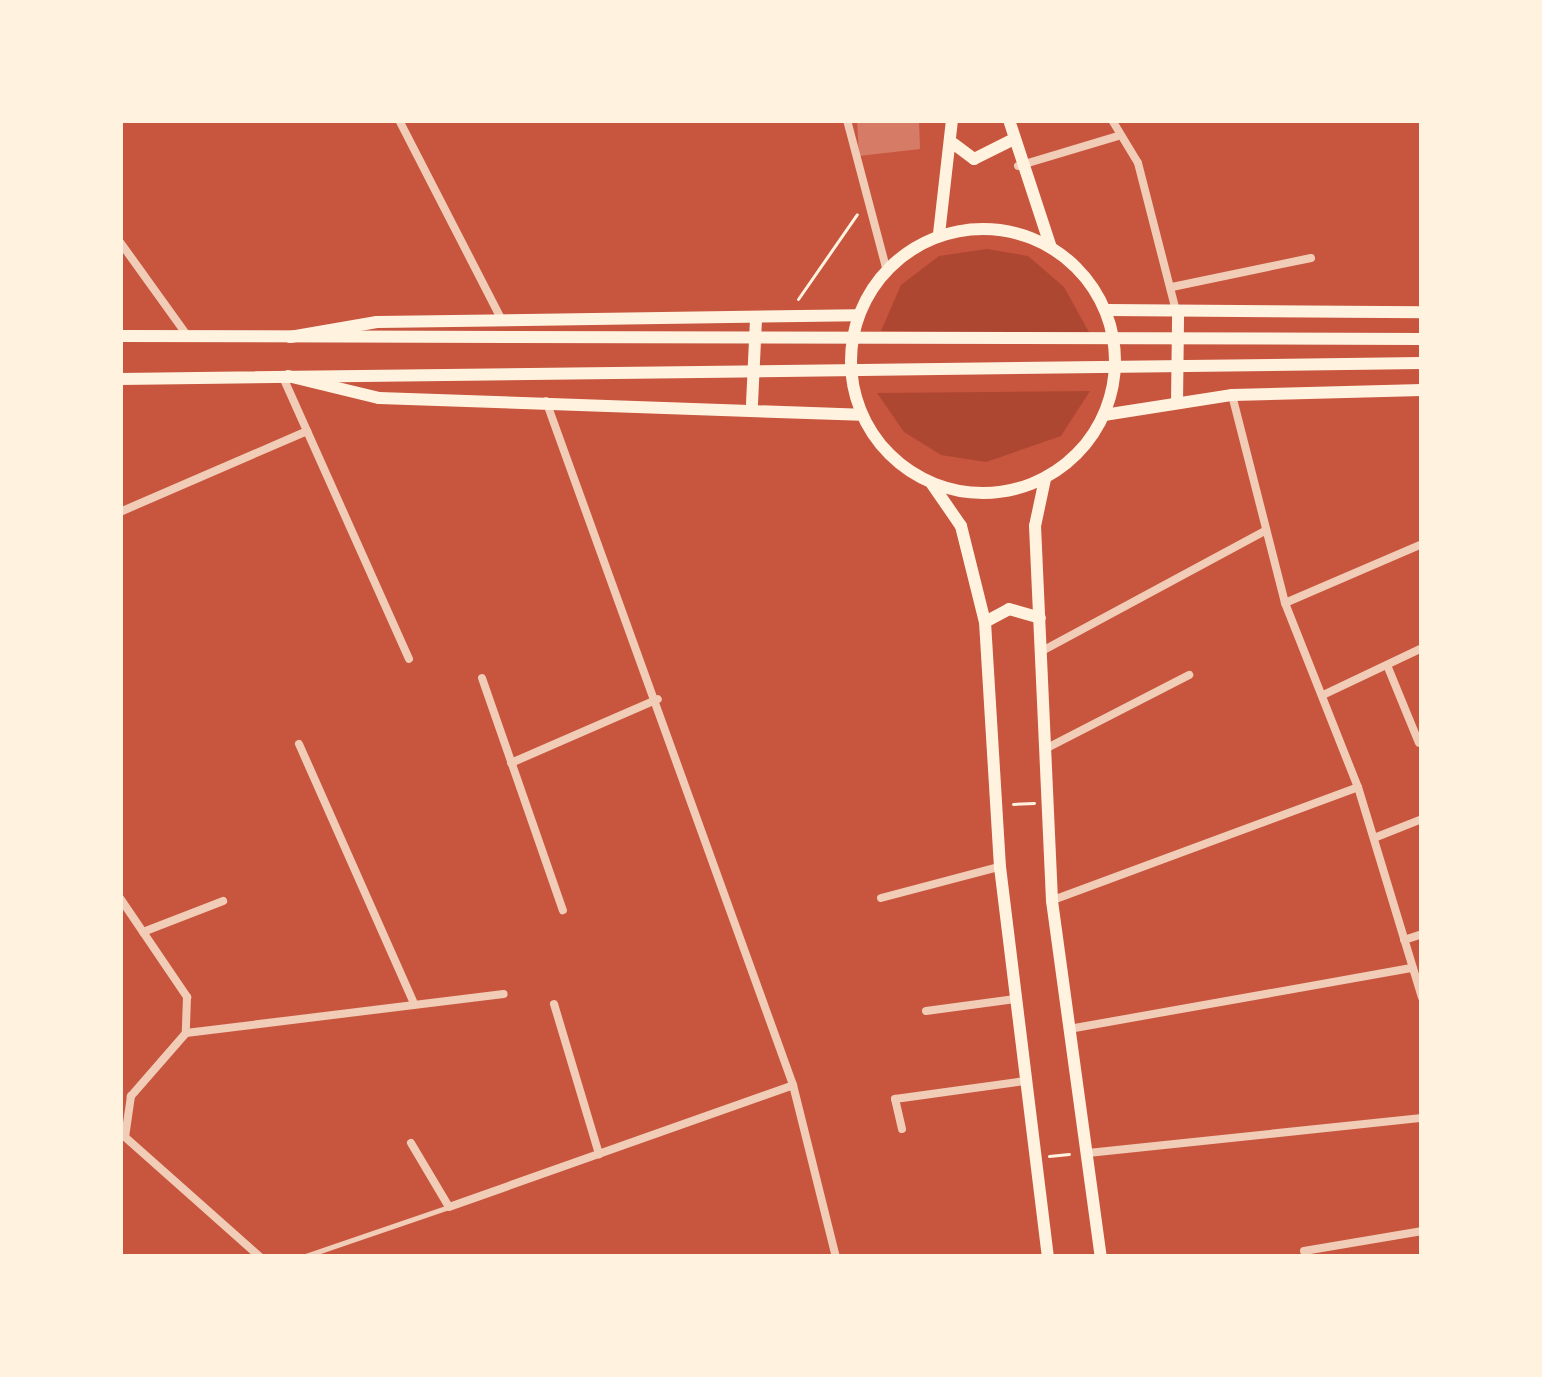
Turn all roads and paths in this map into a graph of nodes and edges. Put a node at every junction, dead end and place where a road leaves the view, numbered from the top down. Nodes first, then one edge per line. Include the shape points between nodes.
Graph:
1 (399, 120) edge
2 (847, 120) edge
3 (952, 120) edge
4 (1009, 120) edge
5 (1112, 120) edge
6 (1118, 136) junction
7 (1010, 141) junction
8 (954, 144) junction
9 (1018, 166) junction
10 (867, 204) junction
11 (939, 234) junction
12 (120, 242) edge
13 (1050, 245) junction
14 (1311, 258) dead end
15 (886, 268) junction
16 (1172, 287) junction
17 (1106, 310) junction
18 (1422, 312) edge
19 (790, 315) junction
20 (857, 315) junction
21 (1178, 316) junction
22 (756, 318) junction
23 (503, 321) junction
24 (120, 336) edge
25 (190, 340) junction
26 (1422, 340) edge
27 (268, 343) junction
28 (1422, 363) edge
29 (281, 374) junction
30 (120, 379) edge
31 (1422, 390) edge
32 (1232, 395) junction
33 (546, 401) junction
34 (752, 404) junction
35 (1178, 404) junction
36 (861, 415) junction
37 (1104, 415) junction
38 (308, 431) junction
39 (1045, 479) junction
40 (932, 484) junction
41 (120, 512) edge
42 (1265, 531) junction
43 (1422, 544) edge
44 (1285, 603) junction
45 (1040, 618) junction
46 (985, 622) junction
47 (1422, 648) edge
48 (1041, 652) junction
49 (409, 659) dead end
50 (1387, 665) junction
51 (1189, 675) dead end
52 (482, 679) dead end
53 (1323, 695) junction
54 (658, 699) junction
55 (1419, 743) edge
56 (299, 744) dead end
57 (1045, 748) junction
58 (511, 763) junction
59 (1358, 787) junction
60 (1048, 802) junction
61 (994, 804) junction
62 (1422, 819) edge
63 (1374, 838) junction
64 (1000, 867) junction
65 (120, 898) edge
66 (881, 898) dead end
67 (223, 901) dead end
68 (1052, 901) junction
69 (563, 910) dead end
70 (143, 932) junction
71 (1422, 934) edge
72 (1404, 940) junction
73 (1413, 968) junction
74 (504, 994) dead end
75 (1422, 998) edge
76 (1015, 999) junction
77 (415, 1004) junction
78 (554, 1004) dead end
79 (926, 1011) dead end
80 (1069, 1029) junction
81 (186, 1033) junction
82 (1025, 1081) junction
83 (793, 1085) junction
84 (122, 1113) edge
85 (1422, 1118) edge
86 (902, 1130) dead end
87 (410, 1143) dead end
88 (1086, 1153) junction
89 (599, 1154) junction
90 (1035, 1157) junction
91 (449, 1207) junction
92 (1422, 1231) edge
93 (1304, 1251) dead end
94 (260, 1257) edge
95 (303, 1257) edge
96 (836, 1257) edge
97 (1048, 1257) edge
98 (1101, 1257) edge

1 - 23 street
2 - 10 street
3 - 8 main road
4 - 7 main road
5 - 6 street
6 - 9 street
6 - 16 street via 1138,163
7 - 8 main road via 974,159
7 - 9 main road
8 - 11 main road
9 - 13 main road
10 - 15 street
10 - 19 path via 818,259
11 - 13 main road via 996,227
11 - 15 main road
12 - 25 street
13 - 17 main road
14 - 16 street
15 - 20 main road
16 - 21 street
17 - 21 main road
17 - 37 main road via 1116,363
18 - 21 main road
19 - 20 main road
19 - 22 main road
20 - 36 main road via 850,365
21 - 35 main road
22 - 23 main road
22 - 34 main road
23 - 27 main road via 377,322
24 - 25 main road
25 - 27 main road
26 - 27 main road
28 - 29 main road
29 - 30 main road
29 - 33 main road via 379,398
29 - 38 street
31 - 32 main road
32 - 35 main road
32 - 42 street
33 - 34 main road
33 - 54 street
34 - 36 main road
35 - 37 main road
36 - 40 main road via 890,456
37 - 39 main road
38 - 41 street
38 - 49 street
39 - 40 main road via 989,494
39 - 45 main road via 1035,526
40 - 46 main road via 961,526
42 - 44 street
42 - 48 street
43 - 44 street
44 - 53 street
45 - 46 main road via 1009,609
45 - 48 main road
46 - 61 main road
47 - 50 street
48 - 57 main road
50 - 53 street
50 - 55 street
51 - 57 street
52 - 58 street
53 - 59 street
54 - 58 street
54 - 83 street
56 - 77 street
57 - 60 main road
58 - 69 street
59 - 63 street
59 - 68 street
60 - 61 path
60 - 68 main road
61 - 64 main road
62 - 63 street
63 - 72 street
64 - 66 street
64 - 76 main road
65 - 70 street
67 - 70 street
68 - 80 main road
70 - 81 street via 187,998
71 - 72 street
72 - 73 street
73 - 75 street
73 - 80 street
74 - 77 street
76 - 79 street
76 - 82 main road
77 - 81 street
78 - 89 street
80 - 88 main road
81 - 84 street
82 - 86 street via 895,1100
82 - 90 main road
83 - 89 street
83 - 96 street
84 - 94 street via 125,1137
85 - 88 street
87 - 91 street
88 - 90 path
88 - 98 main road
89 - 91 street
90 - 97 main road
91 - 95 lane
92 - 93 street

